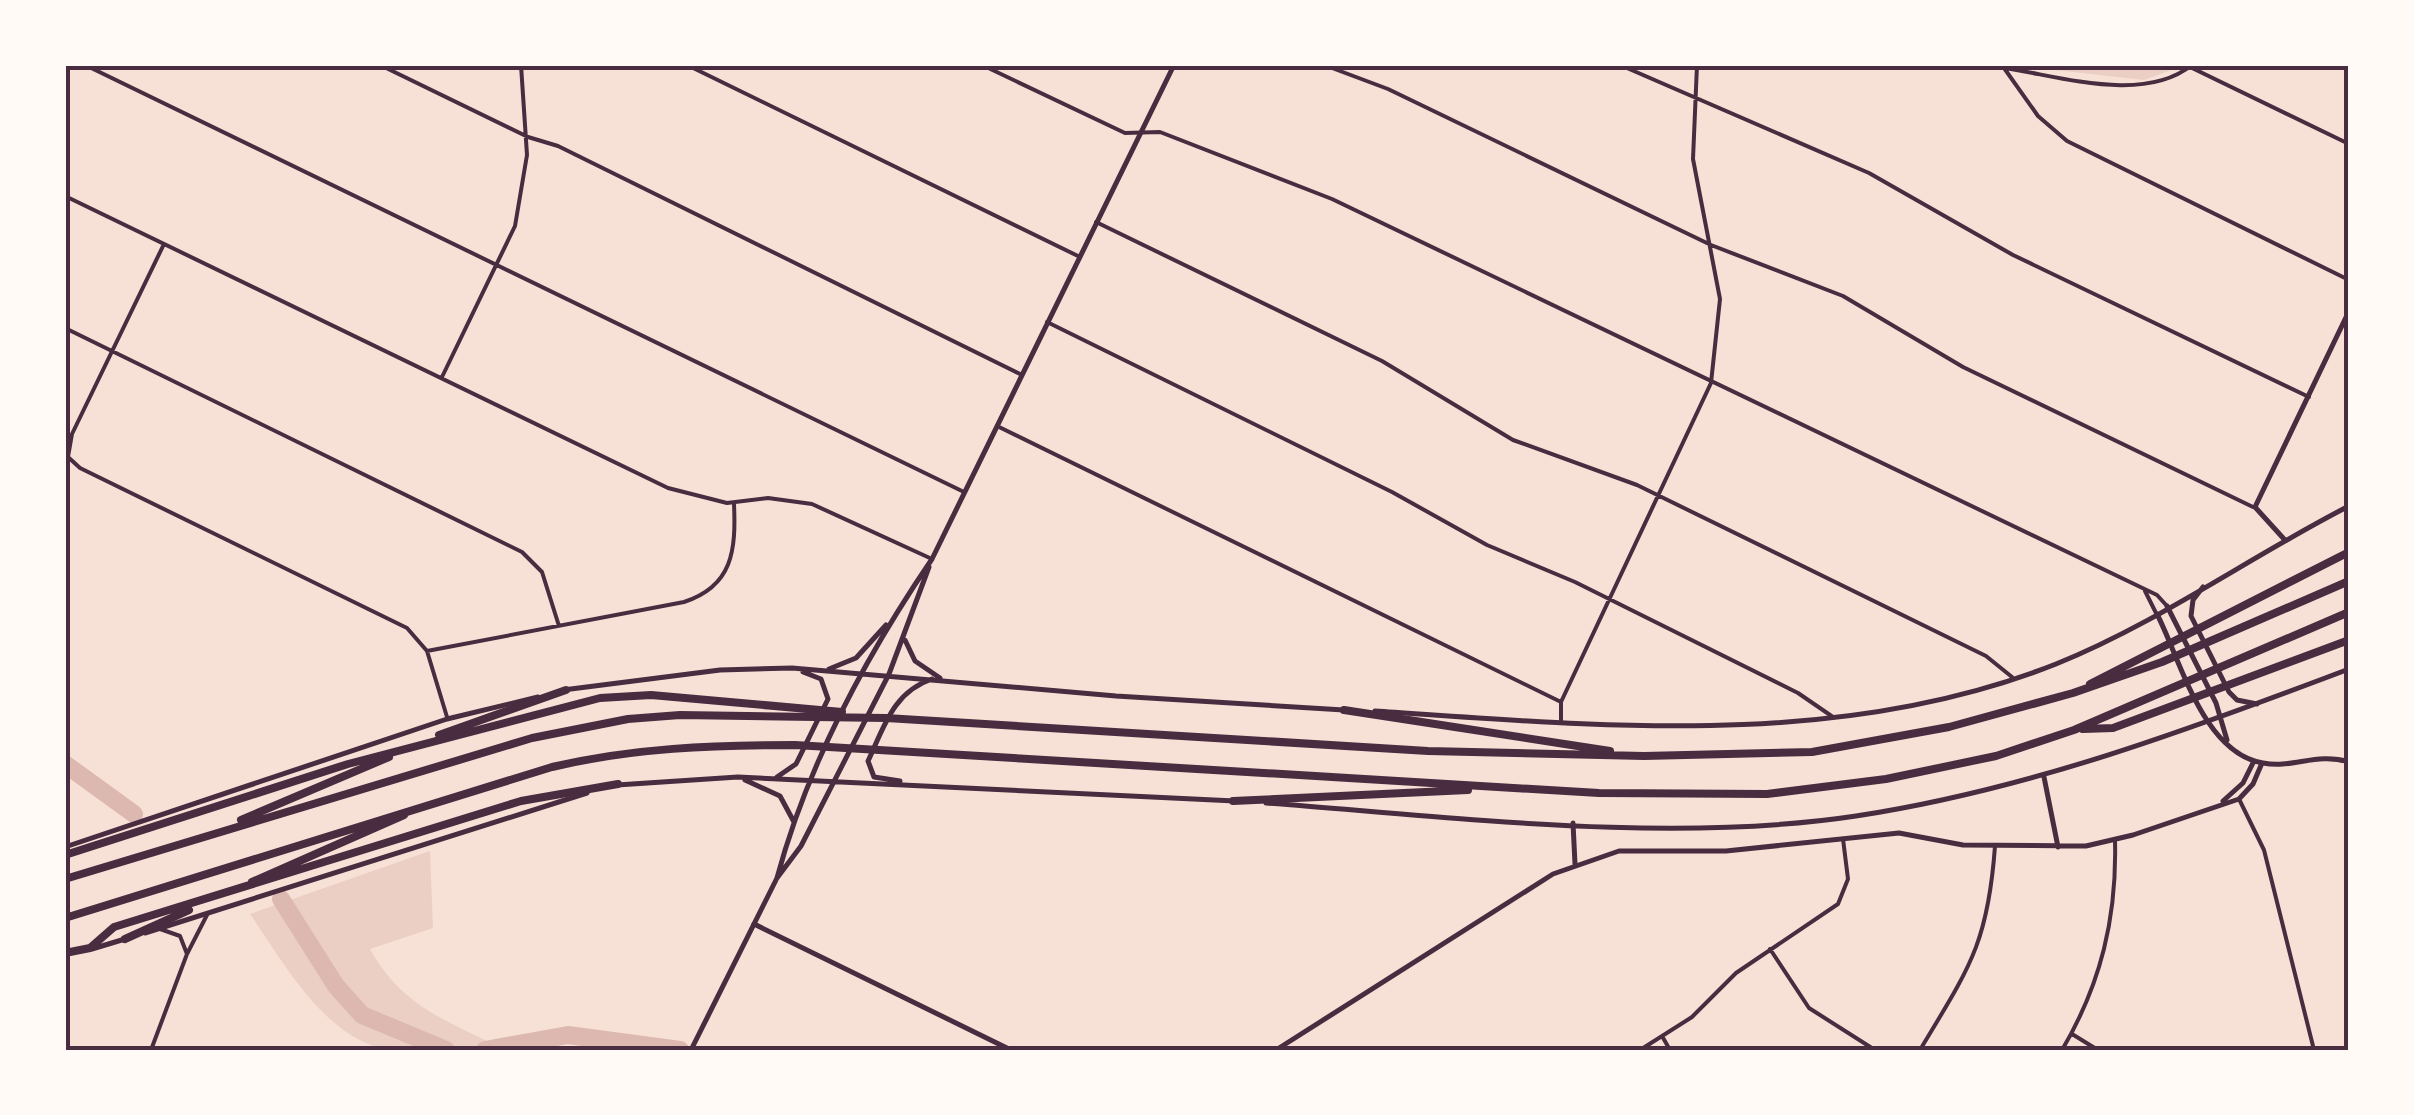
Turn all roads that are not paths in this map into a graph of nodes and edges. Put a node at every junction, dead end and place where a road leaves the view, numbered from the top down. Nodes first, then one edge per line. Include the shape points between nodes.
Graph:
1 (85, 65) edge
2 (380, 65) edge
3 (522, 65) edge
4 (687, 65) edge
5 (982, 65) edge
6 (1174, 65) edge
7 (1324, 65) edge
8 (1620, 65) edge
9 (1697, 65) edge
10 (1972, 65) edge
11 (2191, 66) edge
12 (996, 68) edge
13 (2004, 68) junction
14 (1693, 100) junction
15 (1141, 132) junction
16 (525, 134) junction
17 (2349, 144) edge
18 (65, 196) edge
19 (1096, 222) junction
20 (164, 244) junction
21 (1711, 246) junction
22 (1079, 257) junction
23 (498, 265) junction
24 (2349, 280) edge
25 (2349, 311) edge
26 (1047, 322) junction
27 (65, 328) edge
28 (112, 352) junction
29 (1022, 375) junction
30 (442, 378) junction
31 (1712, 383) junction
32 (2308, 397) junction
33 (997, 426) junction
34 (964, 492) junction
35 (1661, 496) junction
36 (734, 503) junction
37 (2349, 506) edge
38 (2255, 507) junction
39 (2284, 539) junction
40 (2349, 552) edge
41 (932, 559) junction
42 (2349, 581) edge
43 (2205, 584) junction
44 (2145, 591) junction
45 (1611, 600) junction
46 (2167, 606) junction
47 (2349, 612) edge
48 (2156, 613) junction
49 (888, 624) junction
50 (559, 626) junction
51 (904, 636) junction
52 (2349, 640) edge
53 (427, 651) junction
54 (792, 668) junction
55 (826, 670) junction
56 (2349, 670) edge
57 (864, 672) junction
58 (888, 674) junction
59 (2013, 678) junction
60 (939, 679) junction
61 (566, 690) junction
62 (2073, 693) junction
63 (1561, 702) junction
64 (2258, 704) junction
65 (1344, 710) junction
66 (811, 711) junction
67 (1833, 718) junction
68 (2222, 718) junction
69 (447, 719) junction
70 (1560, 722) junction
71 (2209, 722) junction
72 (2074, 730) junction
73 (2228, 742) junction
74 (1644, 756) junction
75 (2254, 761) junction
76 (2349, 762) edge
77 (2262, 763) junction
78 (2044, 777) junction
79 (738, 778) junction
80 (774, 779) junction
81 (810, 780) junction
82 (834, 782) junction
83 (618, 784) junction
84 (923, 785) junction
85 (1496, 788) junction
86 (2239, 799) junction
87 (1233, 800) junction
88 (430, 802) junction
89 (2221, 803) junction
90 (794, 823) junction
91 (1573, 823) junction
92 (205, 835) junction
93 (1843, 839) junction
94 (2115, 840) junction
95 (1995, 846) junction
96 (65, 847) edge
97 (2058, 847) junction
98 (65, 855) edge
99 (1575, 864) junction
100 (777, 878) junction
101 (65, 879) edge
102 (208, 913) junction
103 (65, 918) edge
104 (754, 924) junction
105 (159, 929) junction
106 (126, 939) junction
107 (1770, 949) junction
108 (187, 954) junction
109 (65, 955) edge
110 (2072, 1034) junction
111 (1662, 1036) junction
112 (151, 1050) edge
113 (691, 1050) edge
114 (1011, 1050) edge
115 (1276, 1050) edge
116 (1640, 1050) edge
117 (1670, 1050) edge
118 (1876, 1050) edge
119 (1920, 1050) edge
120 (2062, 1050) edge
121 (2098, 1050) edge
122 (2314, 1050) edge

1 - 23 street
2 - 16 street
3 - 16 street
4 - 22 street
5 - 12 street
6 - 15 main road
7 - 21 street via 1388,89
8 - 14 street
9 - 14 street
10 - 13 street
11 - 13 street via 2166,80 2128,85
11 - 17 street
12 - 15 street via 1125,132
13 - 24 street via 2038,116 2066,141
14 - 21 street via 1693,159
14 - 32 street via 1869,173 2013,255
15 - 19 main road
15 - 31 street via 1160,132 1332,199
16 - 23 street via 524,190
16 - 29 street
18 - 20 street
19 - 22 main road
19 - 35 street via 1382,361 1524,445
20 - 28 street
20 - 30 street
21 - 31 street via 1720,319
21 - 38 street via 1843,296 1963,367
22 - 26 main road
23 - 30 street
23 - 34 street
25 - 32 main road
26 - 29 main road
26 - 45 street via 1487,545
27 - 28 street
28 - 50 street via 522,552 542,572
28 - 53 street via 72,434 68,457 397,622
29 - 33 main road
30 - 36 street via 668,488
31 - 35 street
31 - 44 street
32 - 38 main road
33 - 34 main road
33 - 63 street
34 - 41 main road
35 - 45 street
35 - 59 street via 1986,656
36 - 41 street via 768,498 812,504
36 - 50 street via 733,558 712,589 684,602
37 - 39 main road
38 - 39 main road
39 - 43 main road
40 - 62 highway
41 - 49 main road
41 - 51 main road
42 - 62 highway
43 - 46 main road
43 - 64 main road via 2191,616 2233,696
44 - 46 street
44 - 48 street
45 - 63 street
45 - 67 street via 1798,693
46 - 48 main road
46 - 68 main road
47 - 72 highway
48 - 59 main road via 2088,650
48 - 71 main road
49 - 55 main road via 856,658
49 - 57 main road
50 - 53 street
51 - 58 main road
51 - 60 main road via 914,661
52 - 72 highway via 2112,728
53 - 69 street
54 - 55 main road
54 - 61 main road
54 - 80 main road via 822,678 828,699 796,764
55 - 57 main road
56 - 64 main road
57 - 58 main road
57 - 81 main road
58 - 60 main road
58 - 82 main road
59 - 67 main road
60 - 65 main road
60 - 84 main road via 918,684 896,702 868,761 874,777
61 - 69 main road
61 - 92 highway via 486,715
62 - 74 highway via 1949,727 1826,750
63 - 70 street
64 - 68 main road
65 - 70 main road
65 - 74 highway
66 - 74 highway via 1428,751
66 - 92 highway via 614,722 532,738
66 - 98 highway via 651,696 600,698 348,764
67 - 70 main road via 1709,727
68 - 71 main road
68 - 73 main road
69 - 96 main road
71 - 73 main road
71 - 78 main road
72 - 85 highway via 1996,756 1824,788 1670,796
73 - 75 main road
75 - 77 main road
75 - 89 main road
76 - 77 main road via 2315,756
77 - 86 main road
78 - 91 main road via 1822,820 1710,828
78 - 97 main road
79 - 80 main road
79 - 83 main road
79 - 90 main road via 780,796
80 - 81 main road
81 - 82 main road
81 - 90 main road
82 - 84 main road
82 - 100 main road via 802,846
83 - 102 main road
83 - 109 highway via 521,801 114,927 90,948
84 - 87 main road
85 - 87 highway
85 - 88 highway via 795,746 607,754
86 - 89 main road
86 - 122 street via 2264,850
87 - 91 main road
88 - 103 highway
88 - 106 highway
89 - 94 main road
90 - 100 main road
91 - 99 main road
92 - 101 highway
93 - 95 main road via 1900,832
93 - 99 main road via 1726,851 1619,851
93 - 107 street via 1848,878 1838,904
94 - 97 main road
94 - 110 street via 2104,956
95 - 97 main road
95 - 119 street via 1980,946
99 - 115 main road
100 - 104 main road
102 - 105 main road
102 - 108 street
104 - 113 main road
104 - 114 main road
105 - 106 main road
105 - 108 street via 180,936
106 - 109 main road
107 - 111 street
107 - 118 street via 1809,1008
108 - 112 street
110 - 120 street
110 - 121 street
111 - 116 street
111 - 117 street

